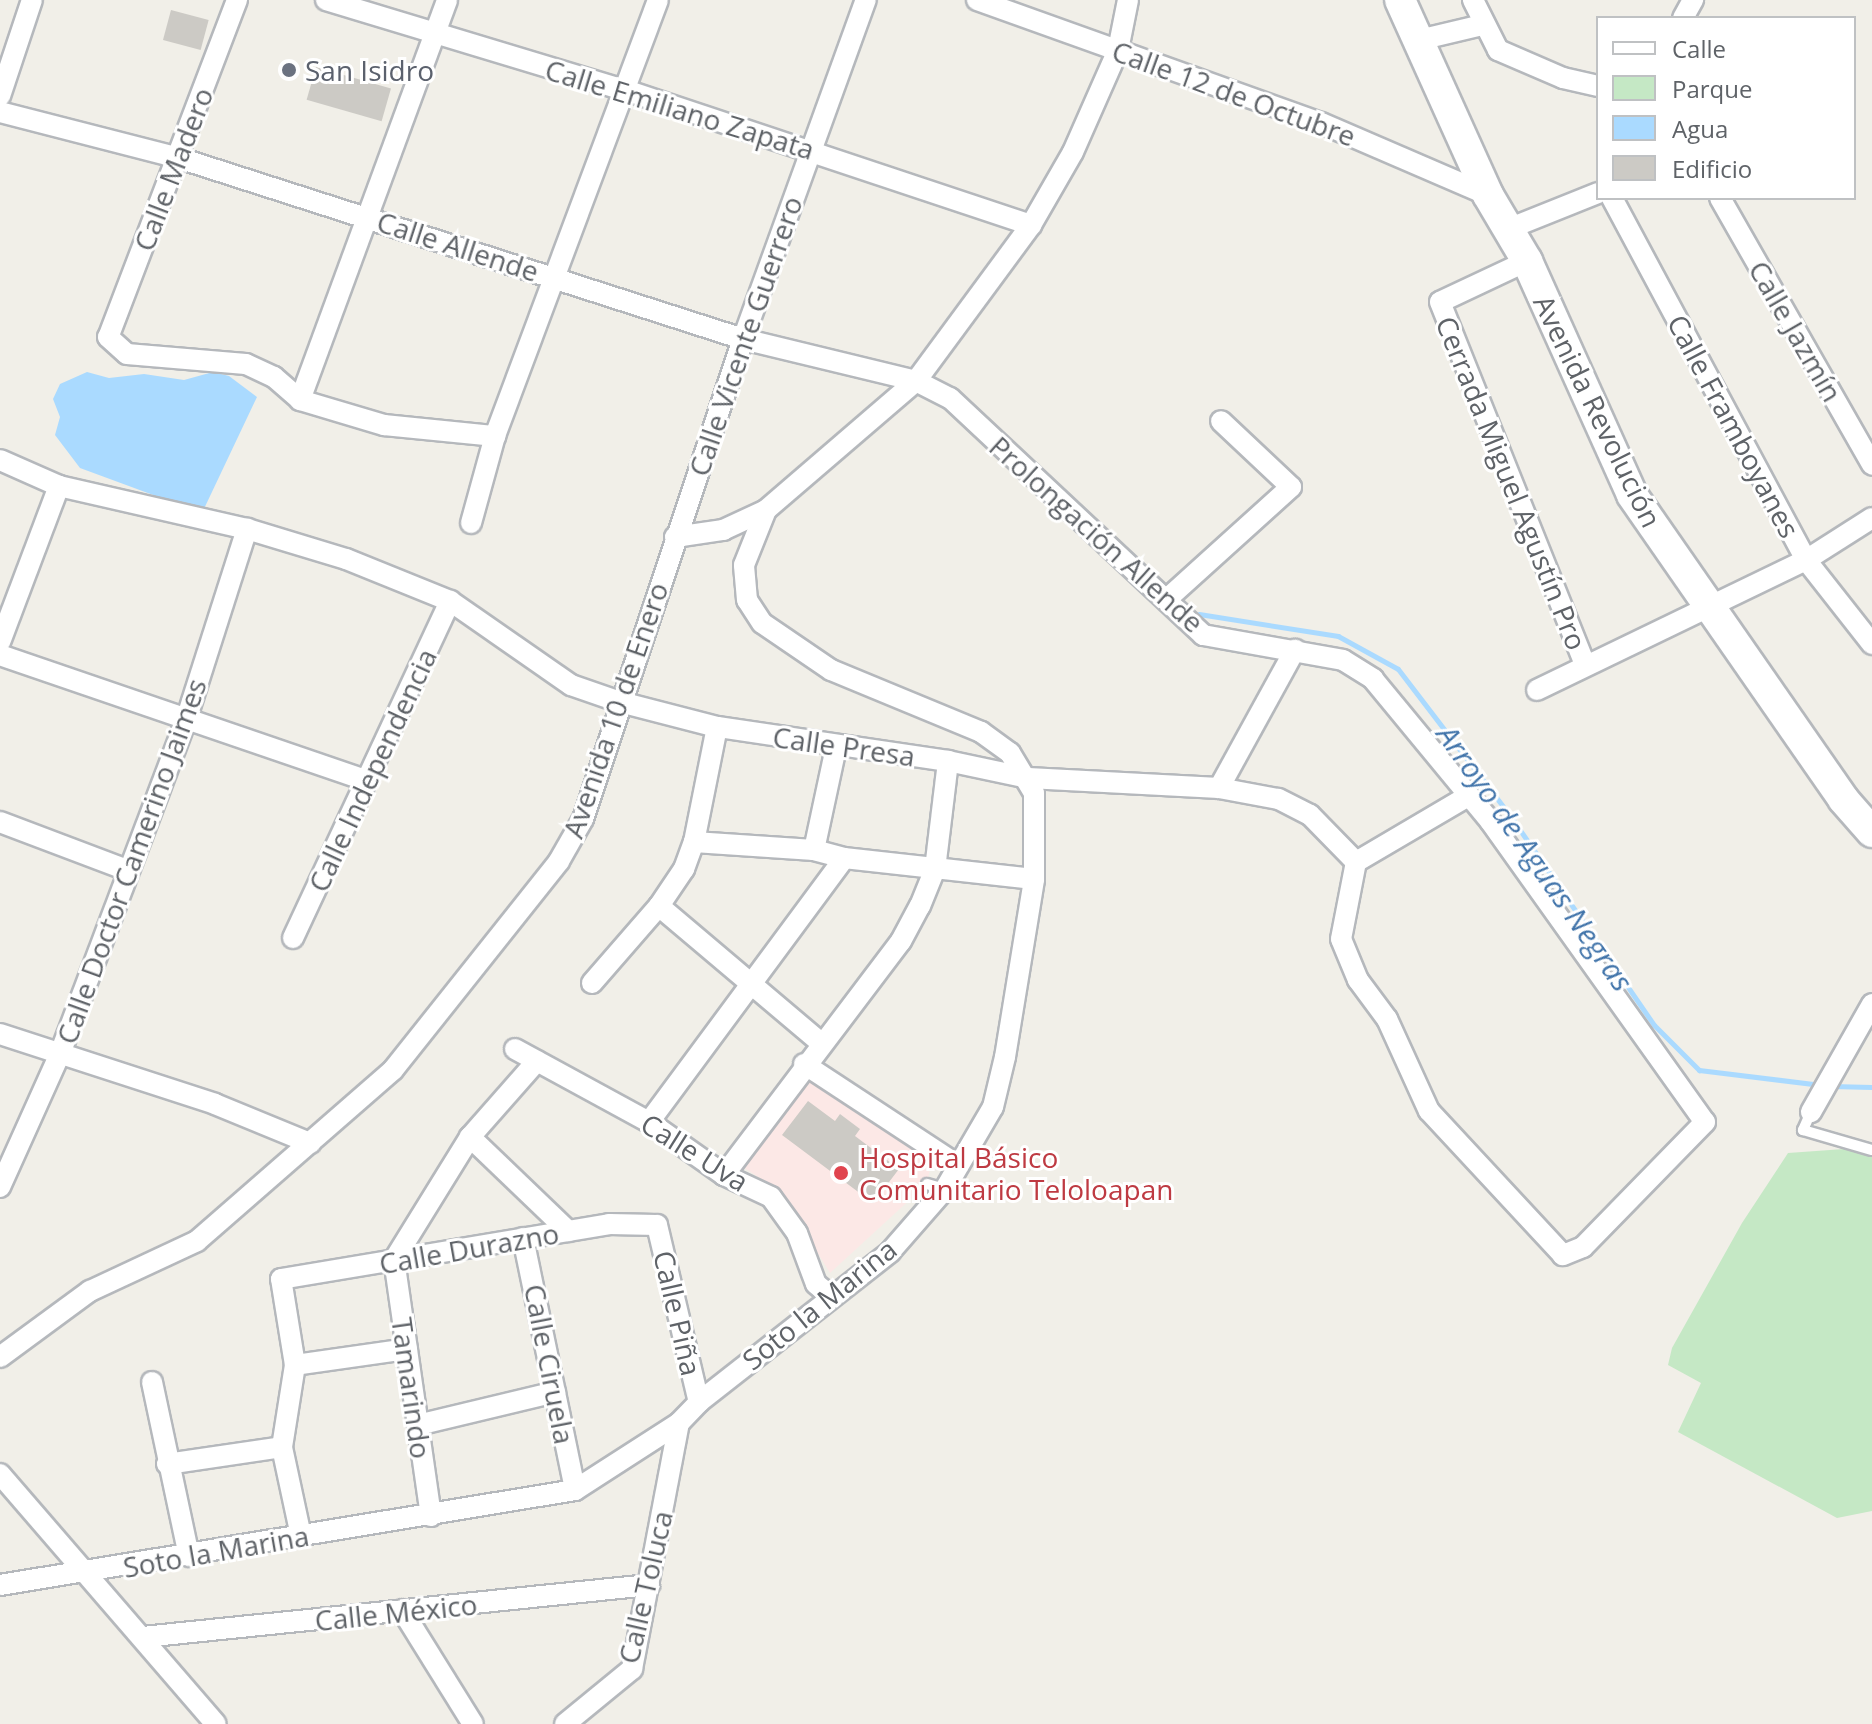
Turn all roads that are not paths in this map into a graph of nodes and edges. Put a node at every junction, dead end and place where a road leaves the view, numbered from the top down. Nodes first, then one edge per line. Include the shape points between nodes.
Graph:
1 (32, 0) edge
2 (237, 0) edge
3 (326, 0) edge
4 (447, 0) edge
5 (658, 0) edge
6 (866, 0) edge
7 (977, 0) edge
8 (1128, 0) edge
9 (1400, 0) edge
10 (1473, 0) edge
11 (1482, 25) junction
12 (434, 34) junction
13 (1419, 40) junction
14 (1118, 50) junction
15 (1596, 86) edge
16 (625, 90) junction
17 (0, 96) edge
18 (0, 112) edge
19 (811, 150) junction
20 (179, 158) junction
21 (1596, 194) edge
22 (1488, 195) junction
23 (1613, 200) edge
24 (1721, 200) edge
25 (367, 216) junction
26 (1031, 225) junction
27 (1508, 229) junction
28 (1527, 261) junction
29 (557, 279) junction
30 (743, 339) junction
31 (916, 381) junction
32 (300, 400) junction
33 (1221, 421) dead end
34 (495, 436) junction
35 (0, 460) edge
36 (1872, 465) edge
37 (59, 486) junction
38 (766, 510) junction
39 (1872, 518) edge
40 (471, 523) dead end
41 (247, 529) junction
42 (675, 537) junction
43 (1806, 560) junction
44 (1167, 599) junction
45 (450, 601) junction
46 (1707, 605) junction
47 (0, 642) edge
48 (1872, 644) edge
49 (1295, 650) junction
50 (0, 655) edge
51 (1585, 665) junction
52 (1537, 690) dead end
53 (620, 702) junction
54 (186, 720) junction
55 (717, 727) junction
56 (836, 747) junction
57 (948, 761) junction
58 (1028, 778) junction
59 (365, 780) junction
60 (1219, 788) junction
61 (1468, 796) junction
62 (0, 822) edge
63 (1872, 832) edge
64 (694, 842) junction
65 (814, 850) junction
66 (844, 858) junction
67 (1356, 862) junction
68 (935, 869) junction
69 (127, 870) junction
70 (1034, 879) junction
71 (659, 906) junction
72 (293, 938) dead end
73 (592, 983) dead end
74 (751, 984) junction
75 (1872, 1004) edge
76 (0, 1034) edge
77 (821, 1043) junction
78 (515, 1049) dead end
79 (61, 1051) junction
80 (537, 1061) junction
81 (804, 1064) junction
82 (1811, 1112) joint
83 (649, 1122) junction
84 (470, 1137) junction
85 (310, 1143) junction
86 (1872, 1150) edge
87 (958, 1165) junction
88 (724, 1175) junction
89 (0, 1187) edge
90 (657, 1225) joint
91 (568, 1231) junction
92 (523, 1238) junction
93 (394, 1260) junction
94 (831, 1296) junction
95 (407, 1349) junction
96 (0, 1357) edge
97 (295, 1365) junction
98 (152, 1382) dead end
99 (555, 1392) junction
100 (699, 1402) junction
101 (679, 1423) junction
102 (418, 1425) junction
103 (282, 1447) junction
104 (167, 1464) junction
105 (0, 1474) edge
106 (575, 1490) junction
107 (431, 1516) junction
108 (301, 1536) junction
109 (189, 1556) junction
110 (85, 1573) junction
111 (0, 1585) edge
112 (649, 1585) junction
113 (402, 1610) junction
114 (143, 1637) junction
115 (573, 1722) edge
116 (216, 1724) edge
117 (473, 1724) edge

1 - 17 street
2 - 20 street, Calle Madero
3 - 12 street, Calle Emiliano Zapata
4 - 12 street
5 - 16 street
6 - 19 street, Calle Vicente Guerrero
7 - 14 street, Calle 12 de Octubre
8 - 14 street
9 - 13 street, Avenida Revolución
10 - 11 street
11 - 13 street
11 - 15 street via 1498,50 1563,78
12 - 16 street, Calle Emiliano Zapata
12 - 25 street
13 - 22 street, Avenida Revolución
14 - 22 street, Calle 12 de Octubre via 1321,123
14 - 26 street via 1073,152
16 - 19 street, Calle Emiliano Zapata
16 - 29 street
18 - 20 street, Calle Allende
19 - 26 street, Calle Emiliano Zapata
19 - 30 street, Calle Vicente Guerrero
20 - 25 street, Calle Allende
20 - 32 street, Calle Madero via 108,337 127,354 246,364 274,377
21 - 27 street
22 - 27 street, Avenida Revolución
23 - 43 street, Calle Framboyanes
24 - 36 street, Calle Jazmín
25 - 29 street, Calle Allende
25 - 32 street
26 - 31 street
27 - 28 street, Avenida Revolución
28 - 46 street, Avenida Revolución via 1632,495
28 - 51 street, Cerrada Miguel Agustín Pro via 1440,302
29 - 30 street, Calle Allende
29 - 34 street
30 - 31 street, Calle Allende
30 - 42 street, Calle Vicente Guerrero
31 - 38 street
31 - 44 street, Prolongación Allende via 950,398
32 - 34 street via 384,425
33 - 44 street via 1291,487
34 - 40 street
35 - 37 street, Calle Presa
37 - 41 street, Calle Presa
37 - 47 street
38 - 42 street via 723,530
38 - 58 street via 744,565 747,600 762,623 831,670 981,732 1010,753
39 - 43 street
41 - 45 street, Calle Presa via 346,559
41 - 54 street, Calle Doctor Camerino Jaimes
42 - 53 street, Avenida 10 de Enero
43 - 46 street
43 - 48 street, Calle Framboyanes
44 - 49 street, Prolongación Allende via 1203,635
45 - 53 street, Calle Presa via 571,685
45 - 59 street, Calle Independencia
46 - 51 street
46 - 63 street, Avenida Revolución via 1843,799
49 - 60 street
49 - 61 street, Prolongación Allende via 1343,660 1373,679
50 - 54 street
51 - 52 street
53 - 55 street, Calle Presa
53 - 85 street, Avenida 10 de Enero via 583,819 559,861 393,1070
54 - 59 street
54 - 69 street, Calle Doctor Camerino Jaimes
55 - 56 street, Calle Presa
55 - 64 street
56 - 57 street, Calle Presa
56 - 65 street
57 - 58 street, Calle Presa
57 - 68 street
58 - 60 street, Calle Presa
58 - 70 street, Soto la Marina via 1037,835
59 - 72 street, Calle Independencia
60 - 67 street, Calle Presa via 1278,799 1310,815
61 - 67 street
61 - 67 street, Prolongación Allende via 1705,1122 1583,1247 1563,1255 1429,1111 1387,1019 1358,980 1341,939
62 - 69 street
64 - 65 street
64 - 71 street
65 - 66 street
66 - 68 street
66 - 74 street
68 - 70 street
68 - 77 street via 901,941
69 - 79 street, Calle Doctor Camerino Jaimes
70 - 87 street, Soto la Marina via 993,1107
71 - 73 street
71 - 74 street
74 - 77 street
74 - 83 street
75 - 82 street
76 - 79 street
77 - 81 street
78 - 80 street, Calle Uva
79 - 85 street
79 - 89 street, Calle Doctor Camerino Jaimes
80 - 83 street, Calle Uva
80 - 84 street
81 - 87 street
81 - 88 street
82 - 86 lane via 1803,1130
83 - 88 street, Calle Uva
84 - 91 street
84 - 93 street
85 - 96 street, Avenida 10 de Enero via 197,1241 90,1291
87 - 94 street, Soto la Marina via 936,1186 890,1252
88 - 94 street, Calle Uva via 771,1197 797,1233 816,1284
90 - 91 street, Calle Durazno via 609,1224
90 - 100 street, Calle Piña
91 - 92 street, Calle Durazno
92 - 93 street, Calle Durazno
92 - 99 street, Calle Ciruela
93 - 95 street, Tamarindo
93 - 97 street, Calle Durazno via 281,1279
94 - 100 street, Soto la Marina
95 - 97 street
95 - 102 street, Tamarindo
97 - 103 street
98 - 104 street
99 - 102 street
99 - 106 street, Calle Ciruela
100 - 101 street, Soto la Marina
101 - 106 street, Soto la Marina
101 - 112 street, Calle Toluca
102 - 107 street, Tamarindo
103 - 104 street
103 - 108 street
104 - 109 street
105 - 110 street
106 - 107 street, Soto la Marina
107 - 108 street, Soto la Marina
108 - 109 street, Soto la Marina
109 - 110 street, Soto la Marina
110 - 111 street, Soto la Marina
110 - 114 street
112 - 113 street, Calle México
112 - 115 street, Calle Toluca via 632,1669
113 - 114 street, Calle México
113 - 117 street
114 - 116 street

